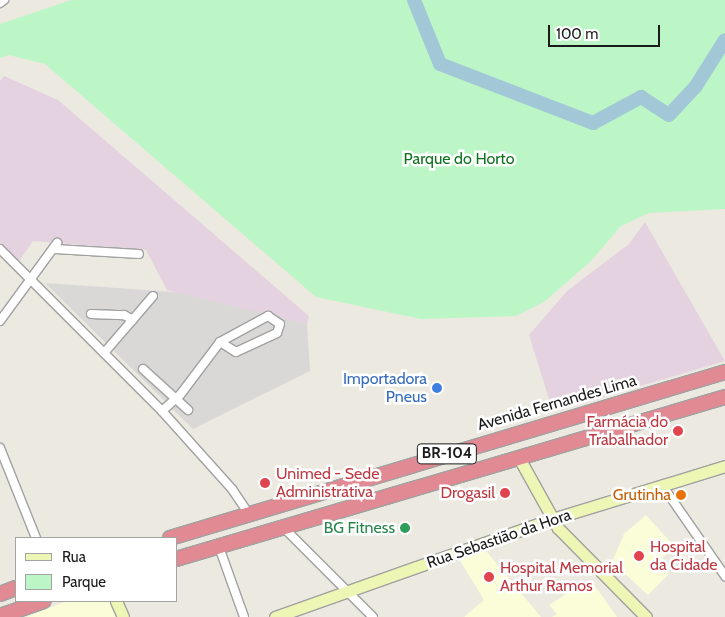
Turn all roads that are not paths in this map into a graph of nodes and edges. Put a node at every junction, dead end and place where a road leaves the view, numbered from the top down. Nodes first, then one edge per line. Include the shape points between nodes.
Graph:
1 (4, 0) edge
2 (0, 3) edge
3 (0, 249) edge
4 (139, 254) dead end
5 (33, 282) junction
6 (153, 296) dead end
7 (91, 314) dead end
8 (133, 320) junction
9 (0, 321) edge
10 (220, 342) junction
11 (104, 353) junction
12 (143, 369) dead end
13 (725, 372) edge
14 (725, 397) edge
15 (175, 399) junction
16 (188, 410) dead end
17 (162, 411) junction
18 (0, 448) edge
19 (518, 458) junction
20 (725, 466) edge
21 (662, 485) junction
22 (249, 514) junction
23 (552, 519) junction
24 (283, 527) junction
25 (36, 537) edge
26 (173, 537) edge
27 (220, 547) junction
28 (178, 559) edge
29 (725, 576) edge
30 (15, 588) edge
31 (349, 593) junction
32 (0, 594) edge
33 (41, 602) edge
34 (116, 602) edge
35 (0, 616) edge
36 (123, 617) edge
37 (244, 617) edge
38 (275, 617) edge
39 (373, 617) edge
40 (646, 617) edge

1 - 2 street
3 - 5 street
4 - 5 street via 56,246
5 - 9 street
5 - 11 street
6 - 8 street
7 - 8 street via 124,315
8 - 11 street
10 - 10 street via 236,352 277,333 279,321 268,316
10 - 15 street
11 - 17 street
12 - 15 street
13 - 22 highway, Avenida Fernandes Lima / BR-104
14 - 19 highway, BR-104
15 - 16 street
15 - 17 street
17 - 22 street via 232,488
18 - 25 street
19 - 23 street
19 - 24 highway, BR-104
20 - 21 street, Rua Sebastião da Hora
21 - 23 street, Rua Sebastião da Hora
21 - 29 street
22 - 26 highway, Avenida Fernandes Lima / BR-104
23 - 31 street, Rua Sebastião da Hora
23 - 40 street
24 - 27 highway, BR-104
24 - 31 street
27 - 28 highway, BR-104
27 - 37 street
30 - 32 highway
31 - 38 street, Rua Sebastião da Hora
31 - 39 street
33 - 35 highway
34 - 36 street

